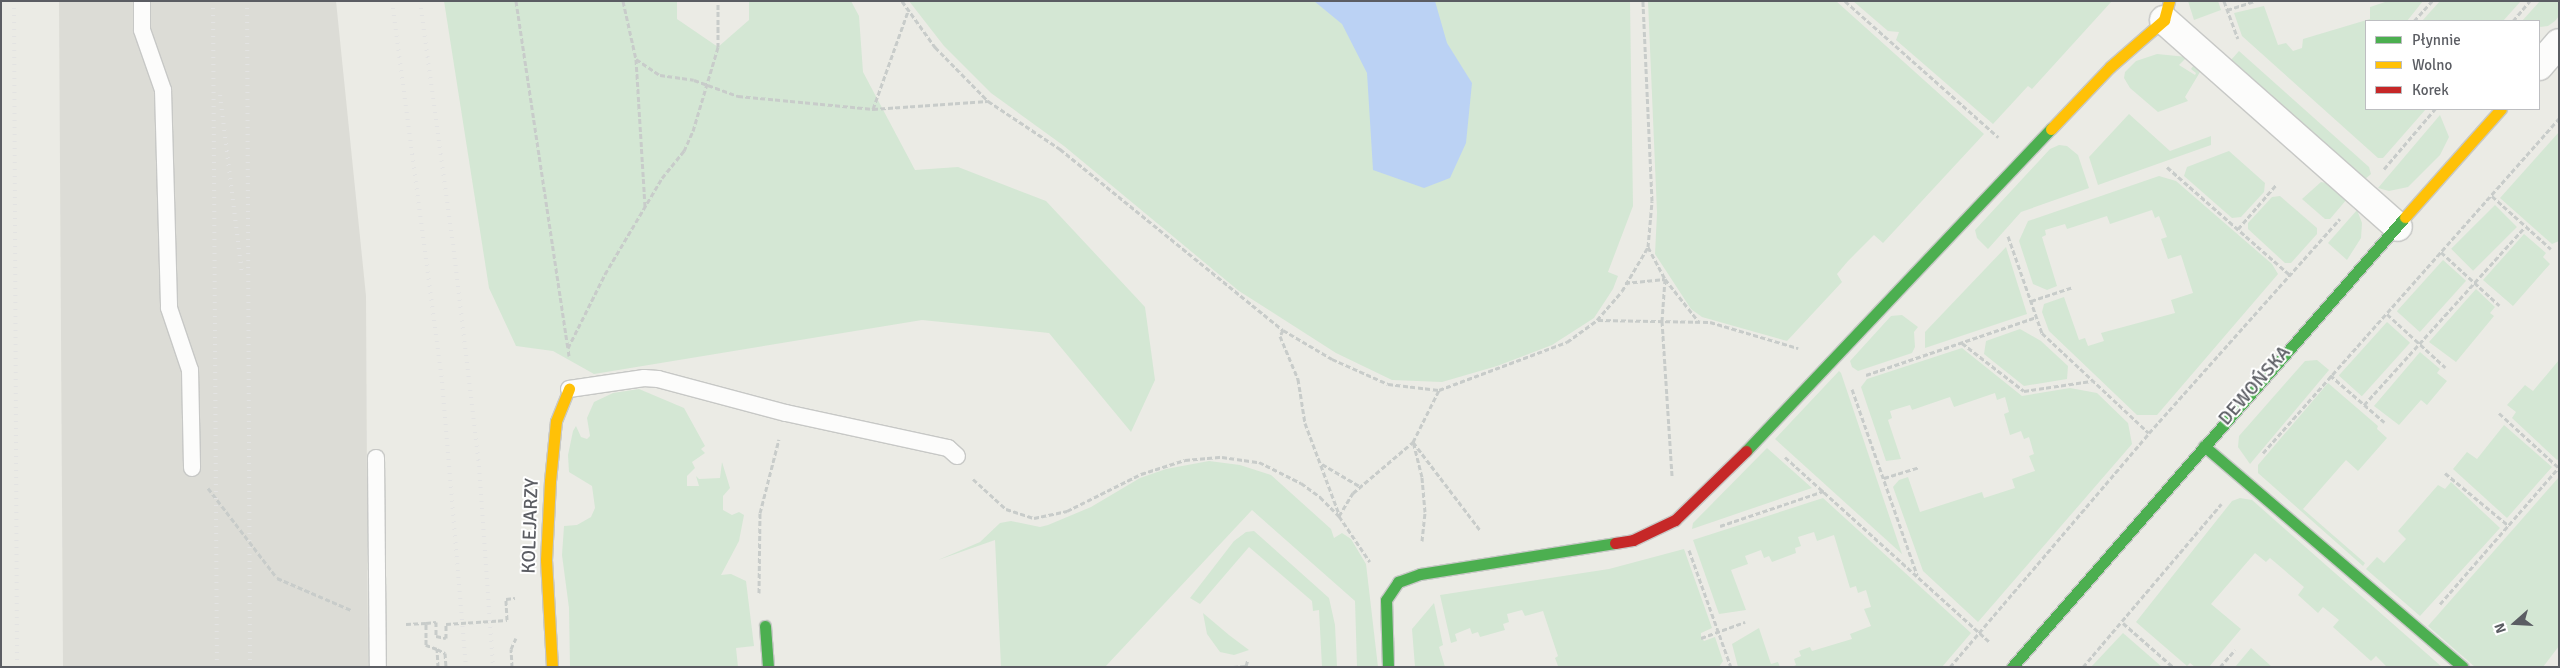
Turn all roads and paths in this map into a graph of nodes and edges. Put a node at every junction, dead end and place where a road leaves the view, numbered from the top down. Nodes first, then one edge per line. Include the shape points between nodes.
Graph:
1 (142, 1) edge
2 (516, 1) edge
3 (623, 1) edge
4 (718, 1) edge
5 (902, 1) edge
6 (1643, 1) edge
7 (1845, 1) edge
8 (2254, 1) edge
9 (2432, 1) edge
10 (2530, 1) edge
11 (2227, 10) dead end
12 (908, 11) junction
13 (2166, 11) edge
14 (2415, 20) edge
15 (2514, 20) edge
16 (2559, 44) edge
17 (636, 59) junction
18 (2540, 65) edge
19 (708, 84) junction
20 (988, 102) junction
21 (873, 109) junction
22 (2434, 110) edge
23 (2500, 110) edge
24 (2559, 118) edge
25 (2553, 124) junction
26 (2559, 124) edge
27 (2022, 159) junction
28 (2167, 167) dead end
29 (2276, 185) dead end
30 (2362, 195) junction
31 (2492, 196) junction
32 (645, 210) junction
33 (2398, 227) junction
34 (2525, 227) junction
35 (2238, 229) junction
36 (2008, 236) dead end
37 (1648, 247) junction
38 (2551, 250) dead end
39 (2440, 252) junction
40 (2290, 275) junction
41 (1665, 279) junction
42 (2474, 282) junction
43 (1624, 284) junction
44 (2073, 287) dead end
45 (2031, 301) junction
46 (2499, 305) dead end
47 (2387, 314) junction
48 (2036, 317) junction
49 (1597, 320) junction
50 (1662, 321) junction
51 (1699, 322) junction
52 (1283, 330) junction
53 (1962, 342) junction
54 (2419, 344) junction
55 (568, 348) junction
56 (1833, 358) junction
57 (2445, 367) dead end
58 (2330, 375) junction
59 (2092, 380) junction
60 (1849, 381) junction
61 (569, 389) junction
62 (1439, 390) junction
63 (2364, 405) junction
64 (2499, 412) dead end
65 (786, 413) junction
66 (2384, 422) dead end
67 (2149, 433) junction
68 (1761, 435) junction
69 (1413, 442) junction
70 (2204, 446) junction
71 (957, 456) joint
72 (376, 458) dead end
73 (1322, 464) junction
74 (1919, 467) dead end
75 (192, 468) joint
76 (2559, 468) edge
77 (2446, 473) dead end
78 (1884, 478) junction
79 (2242, 478) junction
80 (1672, 484) dead end
81 (1361, 487) junction
82 (1824, 491) junction
83 (1339, 516) junction
84 (2509, 526) junction
85 (1712, 528) dead end
86 (1689, 549) dead end
87 (1495, 562) junction
88 (1420, 574) junction
89 (1918, 575) junction
90 (1390, 589) junction
91 (519, 605) dead end
92 (1744, 622) dead end
93 (378, 623) junction
94 (2123, 623) junction
95 (765, 626) joint
96 (2418, 629) junction
97 (1719, 631) junction
98 (1979, 632) junction
99 (517, 635) dead end
100 (1701, 638) dead end
101 (437, 649) junction
102 (2235, 650) dead end
103 (1248, 659) dead end
104 (2014, 665) edge
105 (1246, 666) edge
106 (378, 667) edge
107 (438, 667) edge
108 (446, 667) edge
109 (512, 667) edge
110 (552, 667) edge
111 (768, 667) edge
112 (1233, 667) edge
113 (1388, 667) edge
114 (1731, 667) edge
115 (1950, 667) edge
116 (2083, 667) edge
117 (2173, 667) edge
118 (2220, 667) edge
119 (2463, 667) edge

1 - 75 lane via 142,30 163,90 169,308 190,370
2 - 55 path
3 - 17 path
4 - 19 path via 718,47
5 - 12 path
6 - 37 path via 1652,201
7 - 27 path
8 - 11 path
9 - 14 path
10 - 15 path
12 - 20 path via 935,47
12 - 21 path
13 - 27 street
13 - 30 street
16 - 18 street
17 - 19 path via 660,74
17 - 32 path
19 - 21 path via 738,96
19 - 32 path via 684,151 662,178
20 - 21 path
20 - 52 path via 1060,149
22 - 30 path
23 - 33 street, DEWOŃSKA
24 - 25 path
25 - 26 path
25 - 31 path
27 - 56 street
28 - 35 path
29 - 35 path
30 - 33 street
30 - 40 path
31 - 34 path
31 - 39 path
32 - 55 path via 624,240
33 - 70 street, DEWOŃSKA
34 - 38 path
34 - 42 path
35 - 40 path
36 - 45 path
37 - 41 path
37 - 43 path
39 - 42 path
39 - 47 path
40 - 67 path
41 - 43 path
41 - 50 path
41 - 51 path
42 - 46 path
42 - 54 path
43 - 49 path via 1622,292
44 - 45 path
45 - 48 path
47 - 54 path
47 - 58 path
48 - 53 path
48 - 59 path via 2042,333
49 - 50 path
49 - 62 path via 1567,342
50 - 51 path
50 - 80 path
51 - 56 path via 1710,322
52 - 62 path via 1332,359 1388,384
52 - 73 path via 1280,336 1298,379 1305,423
53 - 59 path via 2024,391
53 - 60 path
54 - 57 path
54 - 63 path
55 - 61 path
56 - 60 path via 1842,360
56 - 68 street
58 - 63 path
58 - 79 path
59 - 67 path
60 - 78 path
61 - 65 lane via 644,378 658,379
61 - 110 street, KOLEJARZY via 556,421 550,481 546,560
62 - 69 path
63 - 66 path
64 - 76 path
65 - 71 lane via 948,448
65 - 95 path via 760,513 758,585
67 - 98 path
68 - 82 path
68 - 87 street via 1718,481 1662,529 1633,540
69 - 81 path
69 - 87 path via 1487,538
69 - 88 path via 1422,477 1425,512
70 - 79 street
70 - 104 street, DEWOŃSKA
71 - 83 path via 992,498 1006,509 1034,518 1067,511 1124,481 1170,465 1222,457 1275,468 1302,483
72 - 93 lane
73 - 81 path
73 - 83 path
74 - 78 path
75 - 93 path via 277,578
76 - 84 path
77 - 84 path
78 - 89 path
79 - 94 path
79 - 96 street
81 - 83 path
82 - 85 path
82 - 89 path
83 - 90 path
84 - 96 path
86 - 97 path
87 - 88 street
88 - 90 street via 1398,582
89 - 98 path
90 - 113 street via 1386,600 1385,630
91 - 101 path via 519,597 506,599 507,620 446,624 446,638 436,636 436,622 426,623 426,645
92 - 97 path
93 - 106 lane
94 - 116 path
94 - 117 path
95 - 111 street
96 - 119 street
97 - 100 path
97 - 114 path
98 - 104 path
98 - 115 path
99 - 109 path via 512,649
101 - 107 path
101 - 108 path via 445,653
102 - 118 path
103 - 105 path
105 - 112 path

